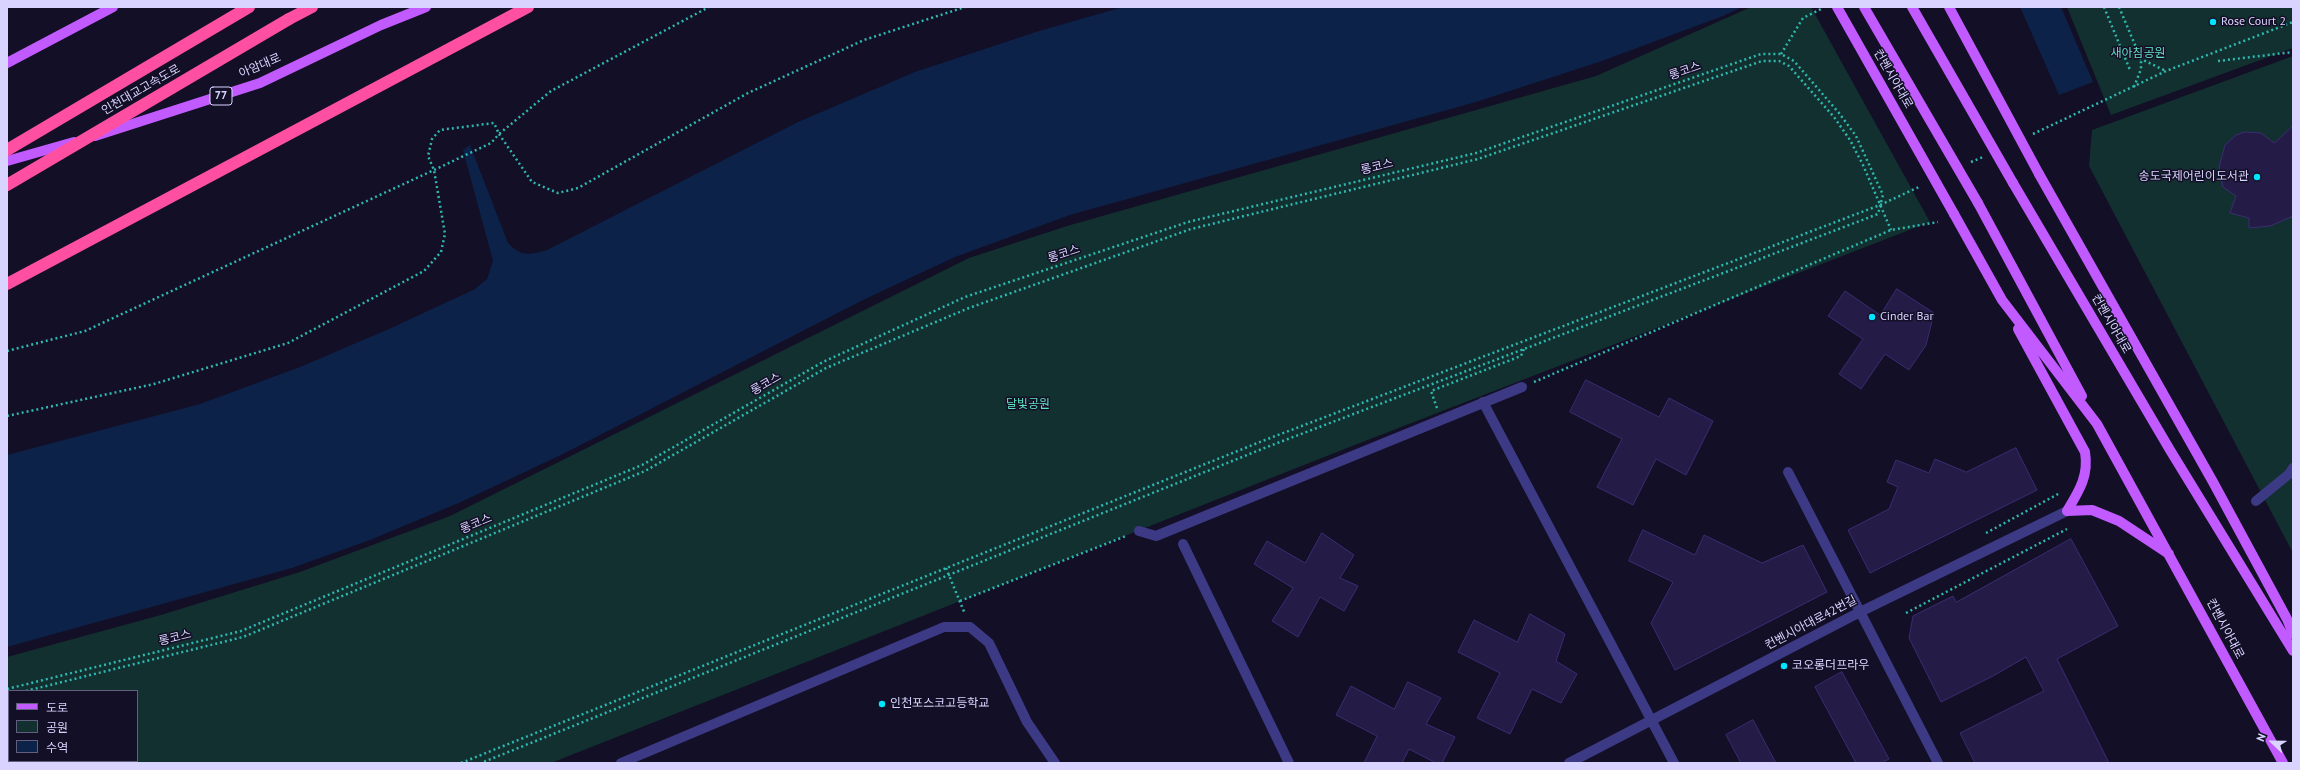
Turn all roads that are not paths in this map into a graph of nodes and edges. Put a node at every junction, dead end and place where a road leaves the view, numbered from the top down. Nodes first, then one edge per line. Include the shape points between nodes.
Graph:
1 (112, 7) edge
2 (249, 7) edge
3 (312, 7) edge
4 (426, 7) edge
5 (528, 7) edge
6 (1837, 7) edge
7 (1864, 7) edge
8 (1912, 7) edge
9 (1949, 7) edge
10 (7, 63) edge
11 (7, 150) edge
12 (7, 161) edge
13 (7, 185) edge
14 (7, 284) edge
15 (2002, 300) junction
16 (1522, 387) road end
17 (1483, 402) junction
18 (2097, 424) junction
19 (2293, 468) edge
20 (1788, 472) dead end
21 (2256, 501) dead end
22 (2067, 511) junction
23 (1139, 531) road end
24 (1183, 544) dead end
25 (2170, 554) junction
26 (1860, 612) junction
27 (2293, 634) edge
28 (2293, 651) edge
29 (1651, 721) junction
30 (621, 763) edge
31 (1055, 763) edge
32 (1289, 763) edge
33 (1569, 763) edge
34 (1674, 763) edge
35 (1938, 763) edge
36 (2283, 763) edge

1 - 10 main road
2 - 11 highway, 인천대교고속도로
3 - 13 highway, 인천대교고속도로, bridge
4 - 12 main road, 아암대로 / 77 via 381,25 260,83 129,126
5 - 14 highway
6 - 15 main road, 컨벤시아대로, bridge
7 - 18 main road, 컨벤시아대로, bridge via 1978,203
8 - 28 main road, 컨벤시아대로, bridge via 2170,450
9 - 27 main road, 컨벤시아대로, bridge via 2039,174 2213,482
15 - 18 main road, 컨벤시아대로
15 - 22 main road via 2085,452 2087,465 2082,488
16 - 17 street
17 - 23 street via 1156,536
17 - 29 street
18 - 25 main road, 컨벤시아대로
19 - 21 street via 2290,474
20 - 26 street
22 - 25 main road via 2092,510 2119,521
22 - 26 street, 컨벤시아대로42번길
24 - 32 street
25 - 36 main road, 컨벤시아대로
26 - 29 street, 컨벤시아대로42번길
26 - 35 street
29 - 33 street, 컨벤시아대로42번길
29 - 34 street
30 - 31 street via 944,627 970,626 989,643 1027,722

